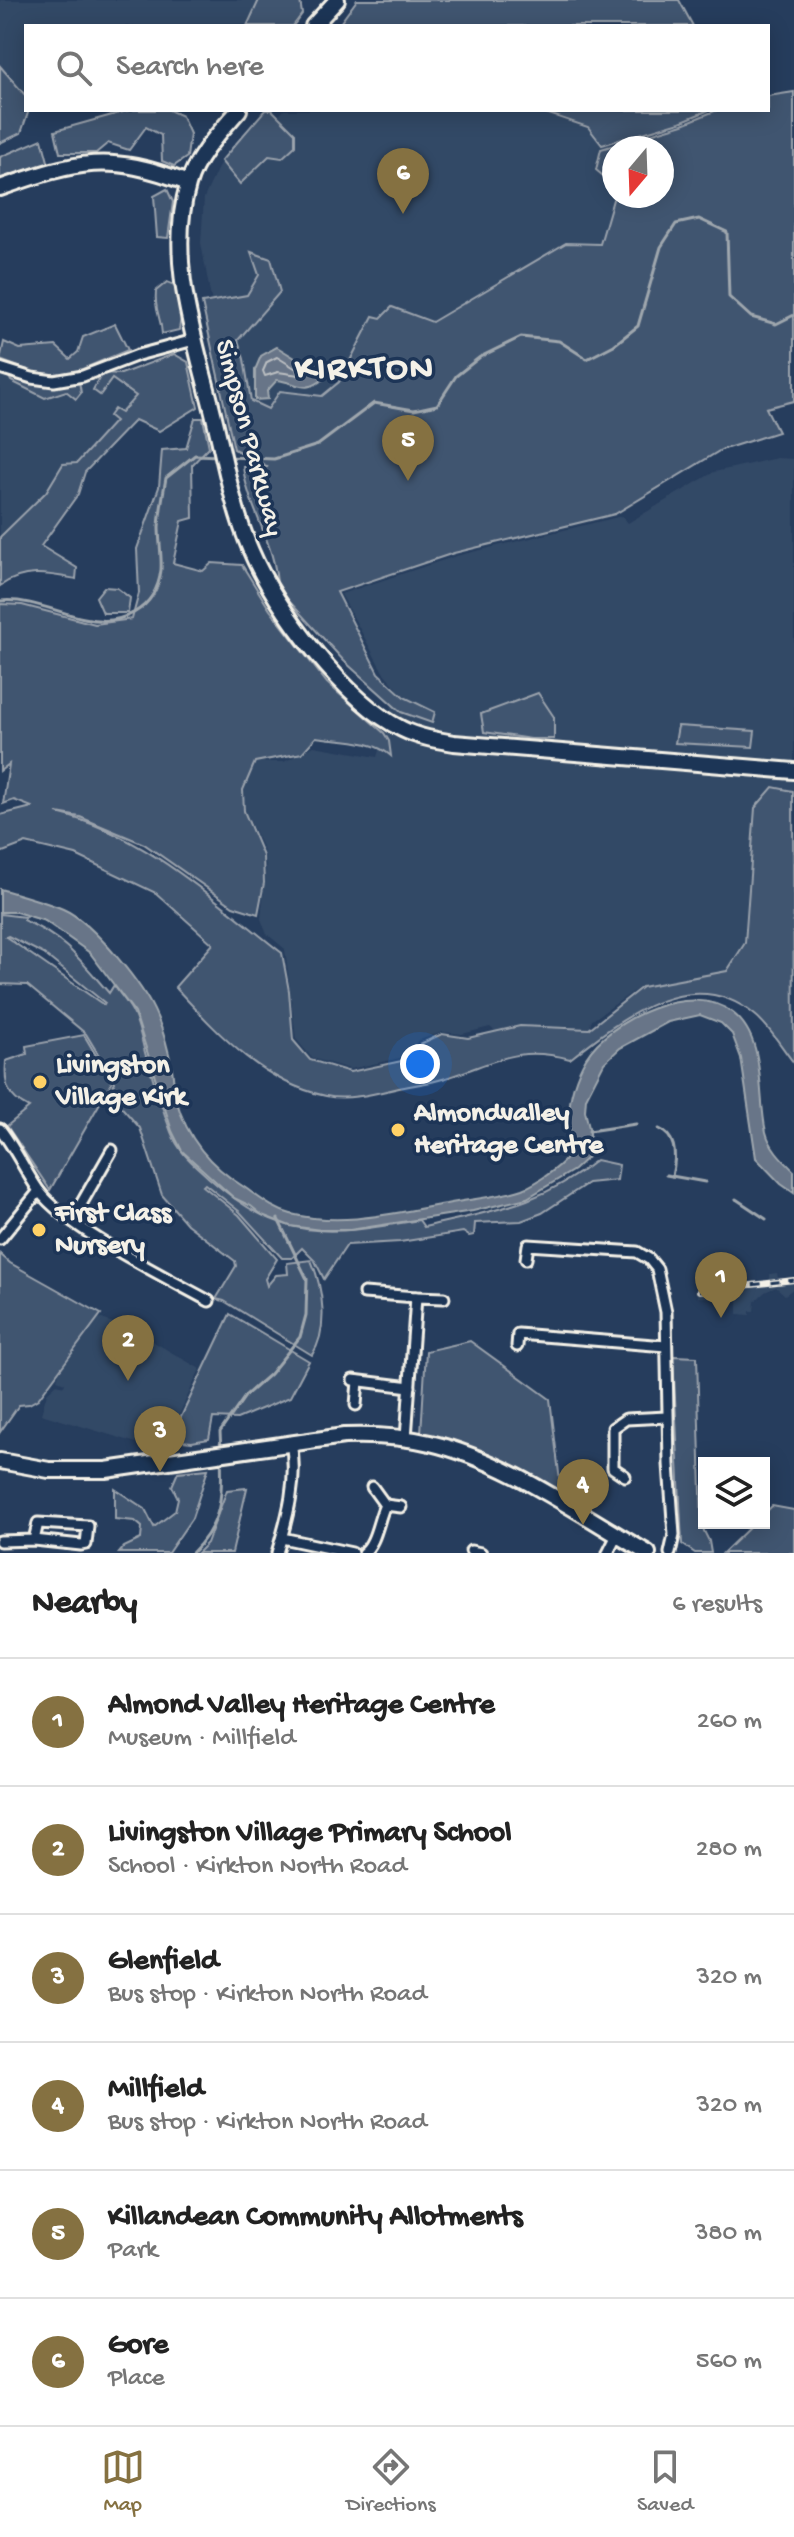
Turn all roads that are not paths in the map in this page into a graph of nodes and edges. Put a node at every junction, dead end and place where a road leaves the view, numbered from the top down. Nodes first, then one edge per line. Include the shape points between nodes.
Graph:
1 (337, 0) edge
2 (315, 24) edge
3 (237, 112) edge
4 (188, 183) junction
5 (0, 188) edge
6 (194, 340) junction
7 (0, 368) edge
8 (794, 771) edge
9 (0, 1129) edge
10 (112, 1150) dead end
11 (39, 1191) junction
12 (72, 1220) junction
13 (0, 1239) edge
14 (526, 1259) dead end
15 (364, 1293) dead end
16 (416, 1297) junction
17 (444, 1298) dead end
18 (209, 1301) dead end
19 (517, 1346) dead end
20 (666, 1346) junction
21 (410, 1387) junction
22 (356, 1405) dead end
23 (667, 1417) junction
24 (406, 1438) junction
25 (291, 1442) junction
26 (0, 1461) edge
27 (625, 1476) dead end
28 (372, 1487) dead end
29 (385, 1505) junction
30 (401, 1507) dead end
31 (617, 1535) junction
32 (282, 1538) junction
33 (34, 1540) junction
34 (0, 1541) edge
35 (277, 1553) edge
36 (352, 1553) edge
37 (363, 1553) edge
38 (608, 1553) edge
39 (648, 1553) edge
40 (670, 1553) edge

1 - 2 main road
3 - 4 main road, Simpson Parkway via 207,148
4 - 5 main road via 137,167 85,163
4 - 6 main road, Simpson Parkway via 178,249
6 - 7 street via 54,381
6 - 8 main road, Simpson Parkway via 250,551 280,602 360,702 404,731 454,743
9 - 11 street
10 - 12 street
11 - 12 street
11 - 13 street
12 - 18 street
14 - 20 street via 528,1245 637,1252 649,1259 661,1280
15 - 16 street
16 - 17 street
16 - 21 street
19 - 20 street via 518,1334
20 - 23 street
21 - 22 street via 356,1381
21 - 24 street
23 - 27 street via 626,1419 615,1425 613,1468
23 - 40 street via 674,1535
24 - 25 main road
24 - 31 main road via 499,1469
25 - 26 main road via 125,1469 49,1470
25 - 32 street via 294,1478
28 - 29 street
29 - 30 street
29 - 37 street via 372,1543
31 - 38 street
31 - 39 main road
32 - 35 street
32 - 36 street
33 - 33 street via 38,1523 88,1526 86,1544
33 - 34 street

